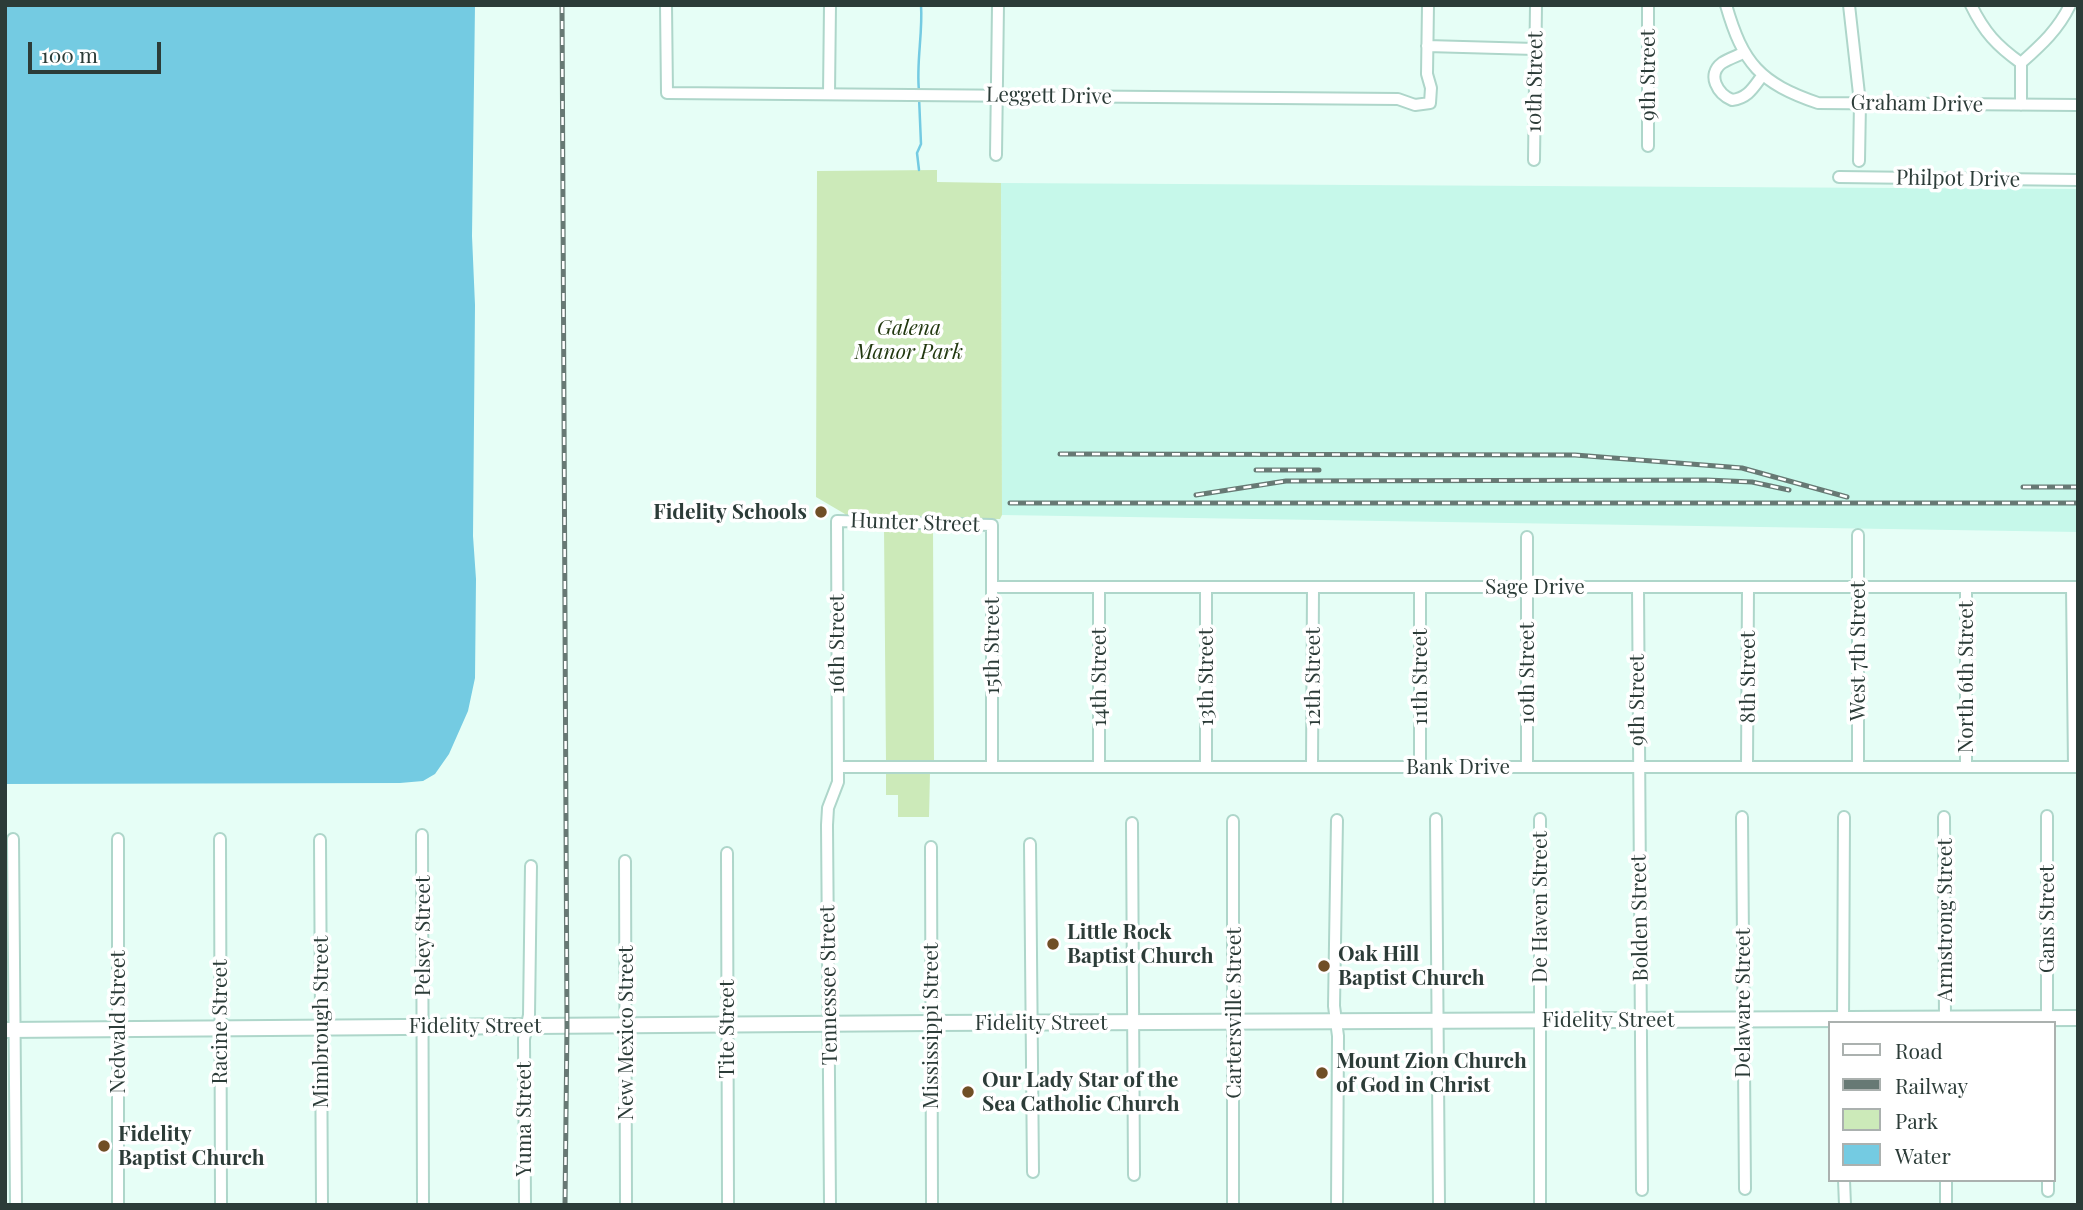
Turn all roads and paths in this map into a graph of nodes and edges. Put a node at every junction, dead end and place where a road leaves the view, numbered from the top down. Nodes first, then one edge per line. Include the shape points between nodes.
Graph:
1 (666, 5) edge
2 (830, 5) edge
3 (998, 5) edge
4 (1428, 5) edge
5 (1536, 5) edge
6 (1648, 5) edge
7 (1726, 5) edge
8 (1849, 5) edge
9 (1971, 5) edge
10 (2070, 5) edge
11 (1427, 47) junction
12 (1535, 49) junction
13 (1744, 53) junction
14 (2021, 63) junction
15 (1762, 76) junction
16 (829, 94) junction
17 (997, 95) junction
18 (1860, 103) junction
19 (2021, 105) junction
20 (2078, 105) edge
21 (1648, 145) dead end
22 (996, 155) dead end
23 (1534, 160) dead end
24 (1860, 160) dead end
25 (1839, 177) dead end
26 (2078, 180) edge
27 (837, 521) joint
28 (992, 525) joint
29 (1858, 535) dead end
30 (1527, 537) dead end
31 (992, 587) junction
32 (1099, 587) junction
33 (1420, 587) junction
34 (1528, 587) junction
35 (1638, 587) junction
36 (1748, 587) junction
37 (1966, 587) junction
38 (2075, 587) edge
39 (1206, 588) junction
40 (1313, 588) junction
41 (1858, 588) junction
42 (992, 766) junction
43 (1099, 766) junction
44 (1527, 766) junction
45 (1747, 766) junction
46 (1966, 766) junction
47 (838, 767) junction
48 (1206, 767) junction
49 (1312, 767) junction
50 (1420, 767) junction
51 (1637, 767) junction
52 (1858, 767) junction
53 (2076, 767) edge
54 (1638, 813) joint
55 (2047, 816) dead end
56 (1742, 817) dead end
57 (1844, 817) dead end
58 (1944, 817) dead end
59 (1436, 819) dead end
60 (1540, 819) dead end
61 (1337, 820) dead end
62 (1233, 821) dead end
63 (1132, 822) dead end
64 (422, 835) dead end
65 (13, 838) dead end
66 (118, 839) dead end
67 (220, 839) dead end
68 (320, 840) dead end
69 (1030, 844) dead end
70 (931, 847) dead end
71 (727, 853) dead end
72 (625, 860) dead end
73 (531, 866) dead end
74 (2078, 1018) edge
75 (1641, 1019) junction
76 (1743, 1019) junction
77 (1540, 1020) junction
78 (2047, 1020) edge
79 (1336, 1021) junction
80 (1843, 1021) edge
81 (1945, 1021) edge
82 (1134, 1022) junction
83 (1235, 1022) junction
84 (1438, 1022) junction
85 (625, 1023) junction
86 (931, 1023) junction
87 (727, 1024) junction
88 (1032, 1024) junction
89 (830, 1025) junction
90 (423, 1026) junction
91 (321, 1027) junction
92 (525, 1027) junction
93 (117, 1029) junction
94 (11, 1030) edge
95 (220, 1030) junction
96 (1033, 1172) dead end
97 (1134, 1175) dead end
98 (1844, 1182) edge
99 (1946, 1182) edge
100 (1745, 1189) dead end
101 (1642, 1190) dead end
102 (1337, 1204) edge
103 (16, 1205) edge
104 (118, 1205) edge
105 (220, 1205) edge
106 (322, 1205) edge
107 (423, 1205) edge
108 (525, 1205) edge
109 (626, 1205) edge
110 (728, 1205) edge
111 (830, 1205) edge
112 (932, 1205) edge
113 (1233, 1205) edge
114 (1439, 1205) edge
115 (1540, 1205) edge
116 (1845, 1205) edge
117 (1946, 1205) edge

1 - 16 street, Leggett Drive via 667,93
2 - 16 street
3 - 17 street
4 - 11 street
5 - 12 street, 10th Street
6 - 21 street, 9th Street
7 - 13 street
8 - 18 street
9 - 14 street via 1987,33
10 - 14 street via 2051,36
11 - 12 street
11 - 17 street, Leggett Drive via 1430,103 1415,106 1398,99
12 - 23 street, 10th Street
13 - 15 street
13 - 15 street via 1717,68 1719,91 1732,100 1740,99
14 - 19 street
15 - 18 street, Graham Drive via 1818,103
16 - 17 street, Leggett Drive
17 - 22 street
18 - 19 street, Graham Drive
18 - 24 street
19 - 20 street, Graham Drive
25 - 26 street, Philpot Drive
27 - 28 street, Hunter Street
27 - 47 street, 16th Street
28 - 31 street, 15th Street
29 - 41 street, West 7th Street
30 - 34 street, 10th Street
31 - 32 street, Sage Drive
31 - 42 street, 15th Street
32 - 39 street, Sage Drive
32 - 43 street, 14th Street
33 - 34 street, Sage Drive
33 - 40 street, Sage Drive
33 - 50 street, 11th Street
34 - 35 street, Sage Drive
34 - 44 street, 10th Street
35 - 36 street, Sage Drive
35 - 51 street, 9th Street
36 - 41 street, Sage Drive
36 - 45 street, 8th Street
37 - 38 street, Sage Drive
37 - 41 street, Sage Drive
37 - 46 street, North 6th Street
38 - 53 street
39 - 40 street, Sage Drive
39 - 48 street, 13th Street
40 - 49 street, 12th Street
41 - 52 street, West 7th Street
42 - 43 street, Bank Drive
42 - 47 street, Bank Drive
43 - 48 street, Bank Drive
44 - 50 street, Bank Drive
44 - 51 street, Bank Drive
45 - 51 street, Bank Drive
45 - 52 street, Bank Drive
46 - 52 street, Bank Drive
46 - 53 street, Bank Drive
47 - 89 street, Tennessee Street via 827,825
48 - 49 street, Bank Drive
49 - 50 street, Bank Drive
51 - 54 street, 9th Street
54 - 75 street, Bolden Street
55 - 78 street, Gans Street
56 - 76 street, Delaware Street
57 - 80 street
58 - 81 street, Armstrong Street
59 - 84 street
60 - 77 street, De Haven Street
61 - 79 street
62 - 83 street, Cartersville Street
63 - 82 street
64 - 90 street, Pelsey Street
65 - 94 street
66 - 93 street, Nedwald Street
67 - 95 street, Racine Street
68 - 91 street, Mimbrough Street
69 - 88 street
70 - 86 street, Mississippi Street
71 - 87 street, Tite Street
72 - 85 street, New Mexico Street
73 - 92 street, Yuma Street via 529,1015
74 - 78 main road, Fidelity Street
75 - 76 main road, Fidelity Street
75 - 77 main road, Fidelity Street
75 - 101 street, Bolden Street
76 - 80 main road, Fidelity Street
76 - 100 street, Delaware Street
77 - 84 main road, Fidelity Street
77 - 115 street, De Haven Street
78 - 81 main road, Fidelity Street
79 - 83 main road, Fidelity Street
79 - 84 main road, Fidelity Street
79 - 102 street
80 - 81 main road, Fidelity Street
82 - 83 main road, Fidelity Street
82 - 88 main road, Fidelity Street
82 - 97 street
83 - 113 street, Cartersville Street
84 - 114 street
85 - 87 main road, Fidelity Street
85 - 92 main road, Fidelity Street
85 - 109 street, New Mexico Street
86 - 88 main road, Fidelity Street
86 - 89 main road, Fidelity Street
86 - 112 street, Mississippi Street
87 - 89 main road, Fidelity Street
87 - 110 street, Tite Street
88 - 96 street
89 - 111 street, Tennessee Street
90 - 91 main road, Fidelity Street
90 - 92 main road, Fidelity Street
90 - 107 street, Pelsey Street
91 - 95 main road, Fidelity Street
91 - 106 street, Mimbrough Street
92 - 108 street, Yuma Street
93 - 94 main road, Fidelity Street
93 - 95 main road, Fidelity Street
93 - 104 street, Nedwald Street
94 - 103 street
95 - 105 street, Racine Street
98 - 116 street
99 - 117 street

